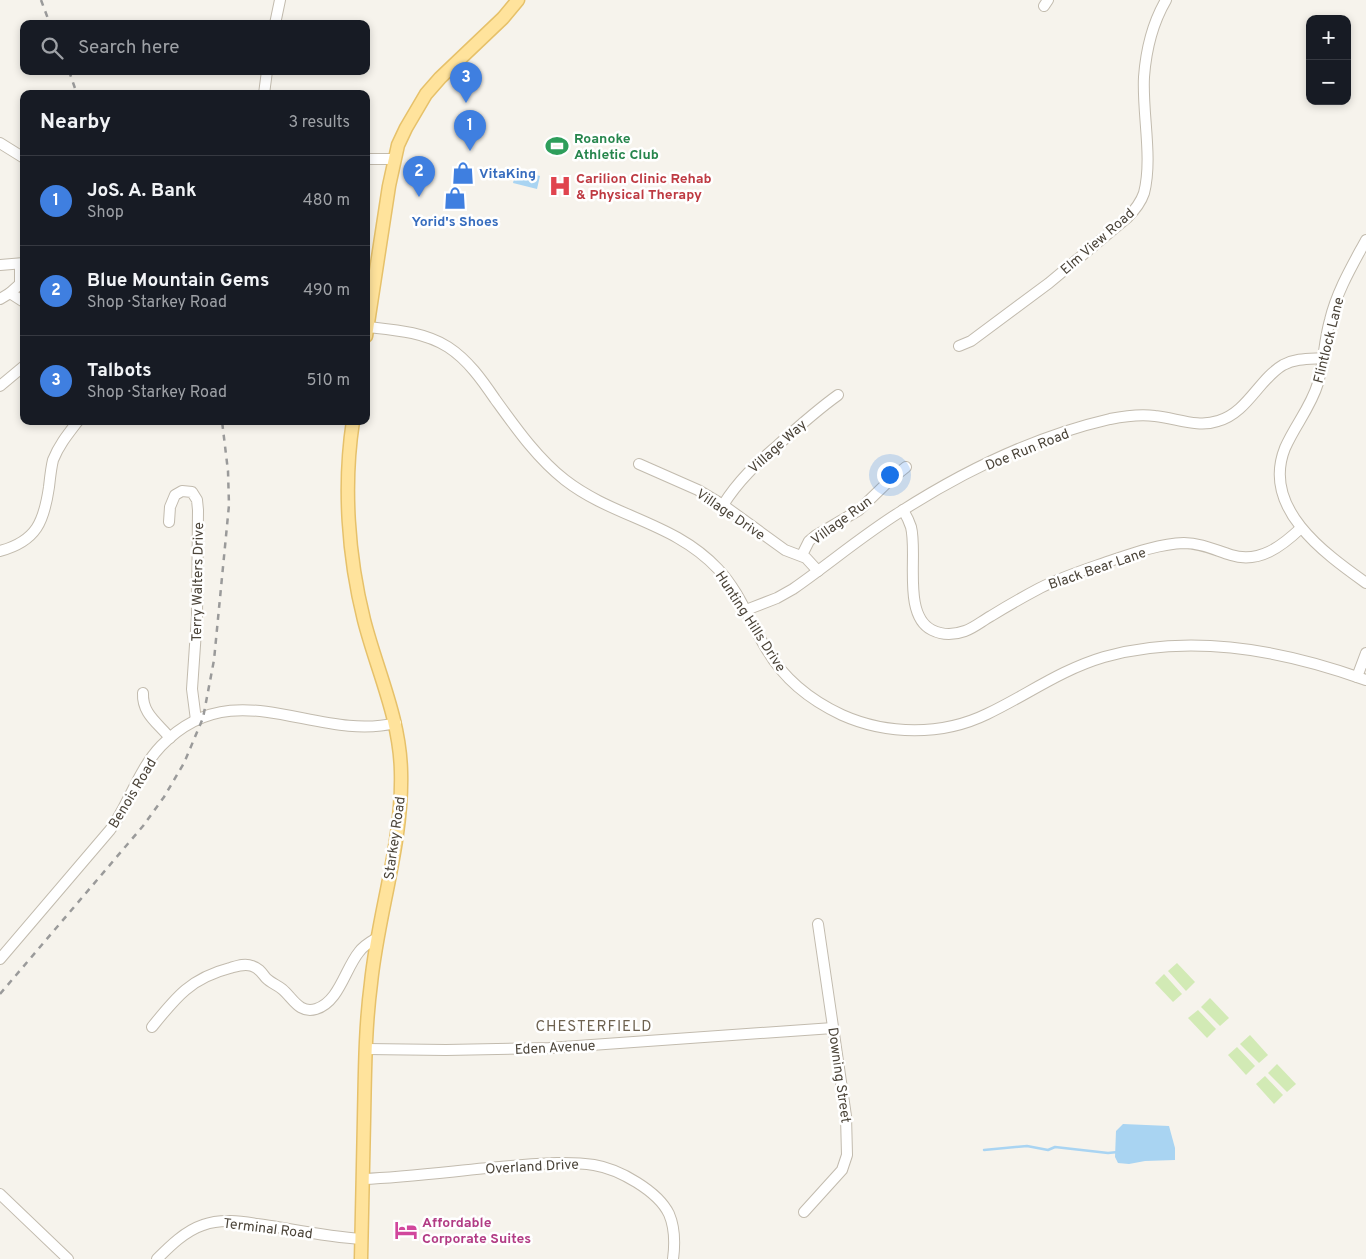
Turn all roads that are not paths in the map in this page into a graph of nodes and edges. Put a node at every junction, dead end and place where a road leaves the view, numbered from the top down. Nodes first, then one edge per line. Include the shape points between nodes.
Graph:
1 (280, 0) edge
2 (518, 0) edge
3 (1166, 0) edge
4 (276, 20) edge
5 (266, 75) edge
6 (265, 90) edge
7 (0, 143) edge
8 (20, 156) edge
9 (395, 159) junction
10 (370, 160) edge
11 (1366, 240) edge
12 (20, 264) edge
13 (0, 265) edge
14 (20, 284) edge
15 (10, 293) junction
16 (0, 299) edge
17 (20, 299) edge
18 (370, 311) edge
19 (370, 331) edge
20 (959, 346) dead end
21 (1324, 358) junction
22 (20, 369) edge
23 (0, 386) edge
24 (838, 395) dead end
25 (75, 425) edge
26 (353, 425) edge
27 (639, 464) dead end
28 (906, 467) dead end
29 (723, 504) junction
30 (903, 510) junction
31 (169, 522) dead end
32 (1301, 528) junction
33 (0, 551) edge
34 (802, 555) junction
35 (818, 571) junction
36 (1366, 583) edge
37 (746, 610) junction
38 (1366, 653) edge
39 (1362, 678) edge
40 (143, 693) dead end
41 (196, 720) junction
42 (396, 723) junction
43 (170, 738) junction
44 (818, 924) dead end
45 (377, 938) junction
46 (0, 959) edge
47 (152, 1026) dead end
48 (833, 1028) junction
49 (366, 1049) junction
50 (362, 1179) junction
51 (0, 1194) edge
52 (804, 1212) dead end
53 (362, 1239) junction
54 (68, 1259) edge
55 (157, 1259) edge
56 (361, 1259) edge
57 (673, 1259) edge

1 - 4 street
2 - 9 main road via 426,94 406,128
3 - 20 street, Elm View Road via 1153,28 1146,59 1146,177 1144,192 1136,208 1049,283 971,341
5 - 6 street
7 - 8 street
9 - 10 street
9 - 18 main road
11 - 21 street, Flintlock Lane via 1334,304
12 - 13 street
14 - 15 street
15 - 16 street
15 - 17 street
19 - 37 street, Hunting Hills Drive via 426,336 459,355 550,467 597,500 691,544 720,571
21 - 30 street, Doe Run Road via 1302,359 1284,365 1237,410 1219,421 1201,424 1142,415 1090,424 1002,458
21 - 32 street, Flintlock Lane via 1317,386 1285,449 1280,471 1285,500
22 - 23 street
24 - 29 street, Village Way via 747,472
25 - 33 street via 52,462 44,516 39,525 15,546
26 - 42 main road, Starkey Road via 349,494 353,560 364,619
27 - 29 street, Village Drive
28 - 34 street, Village Run via 859,510 809,541
29 - 34 street, Village Drive via 785,550
30 - 32 street, Black Bear Lane via 911,527 914,598 918,616 933,631 948,634 966,631 1040,588 1122,556 1183,543 1254,557 1275,549
30 - 35 street, Doe Run Road
31 - 41 street, Terry Walters Drive via 175,495 182,491 192,492 198,510 197,616 192,689
32 - 36 street, Flintlock Lane
34 - 35 street, Village Drive
35 - 37 street, Doe Run Road via 793,589
37 - 39 street, Hunting Hills Drive via 771,656 798,687 842,715 897,730 928,730 965,723 1072,668 1149,648 1199,646 1258,651 1315,663
38 - 39 street
40 - 43 street via 142,704
41 - 42 street, Benois Road via 245,710 364,728
41 - 43 street, Benois Road
42 - 45 main road, Starkey Road via 401,773 399,815
43 - 46 street, Benois Road via 150,759 110,830
44 - 48 street, Downing Street
45 - 47 street via 363,947 334,995 317,1009 299,1007 260,971 244,965 218,971 195,982 179,994
45 - 49 main road, Starkey Road
48 - 49 street, Eden Avenue via 549,1048
48 - 52 street, Downing Street via 846,1116 847,1155 842,1170
49 - 50 main road, Starkey Road
50 - 53 main road, Starkey Road
50 - 57 street, Overland Drive via 541,1164 578,1163 602,1167 630,1179 664,1205 673,1229
51 - 54 street
53 - 55 street, Terminal Road via 216,1221 196,1227 182,1236
53 - 56 main road, Starkey Road

